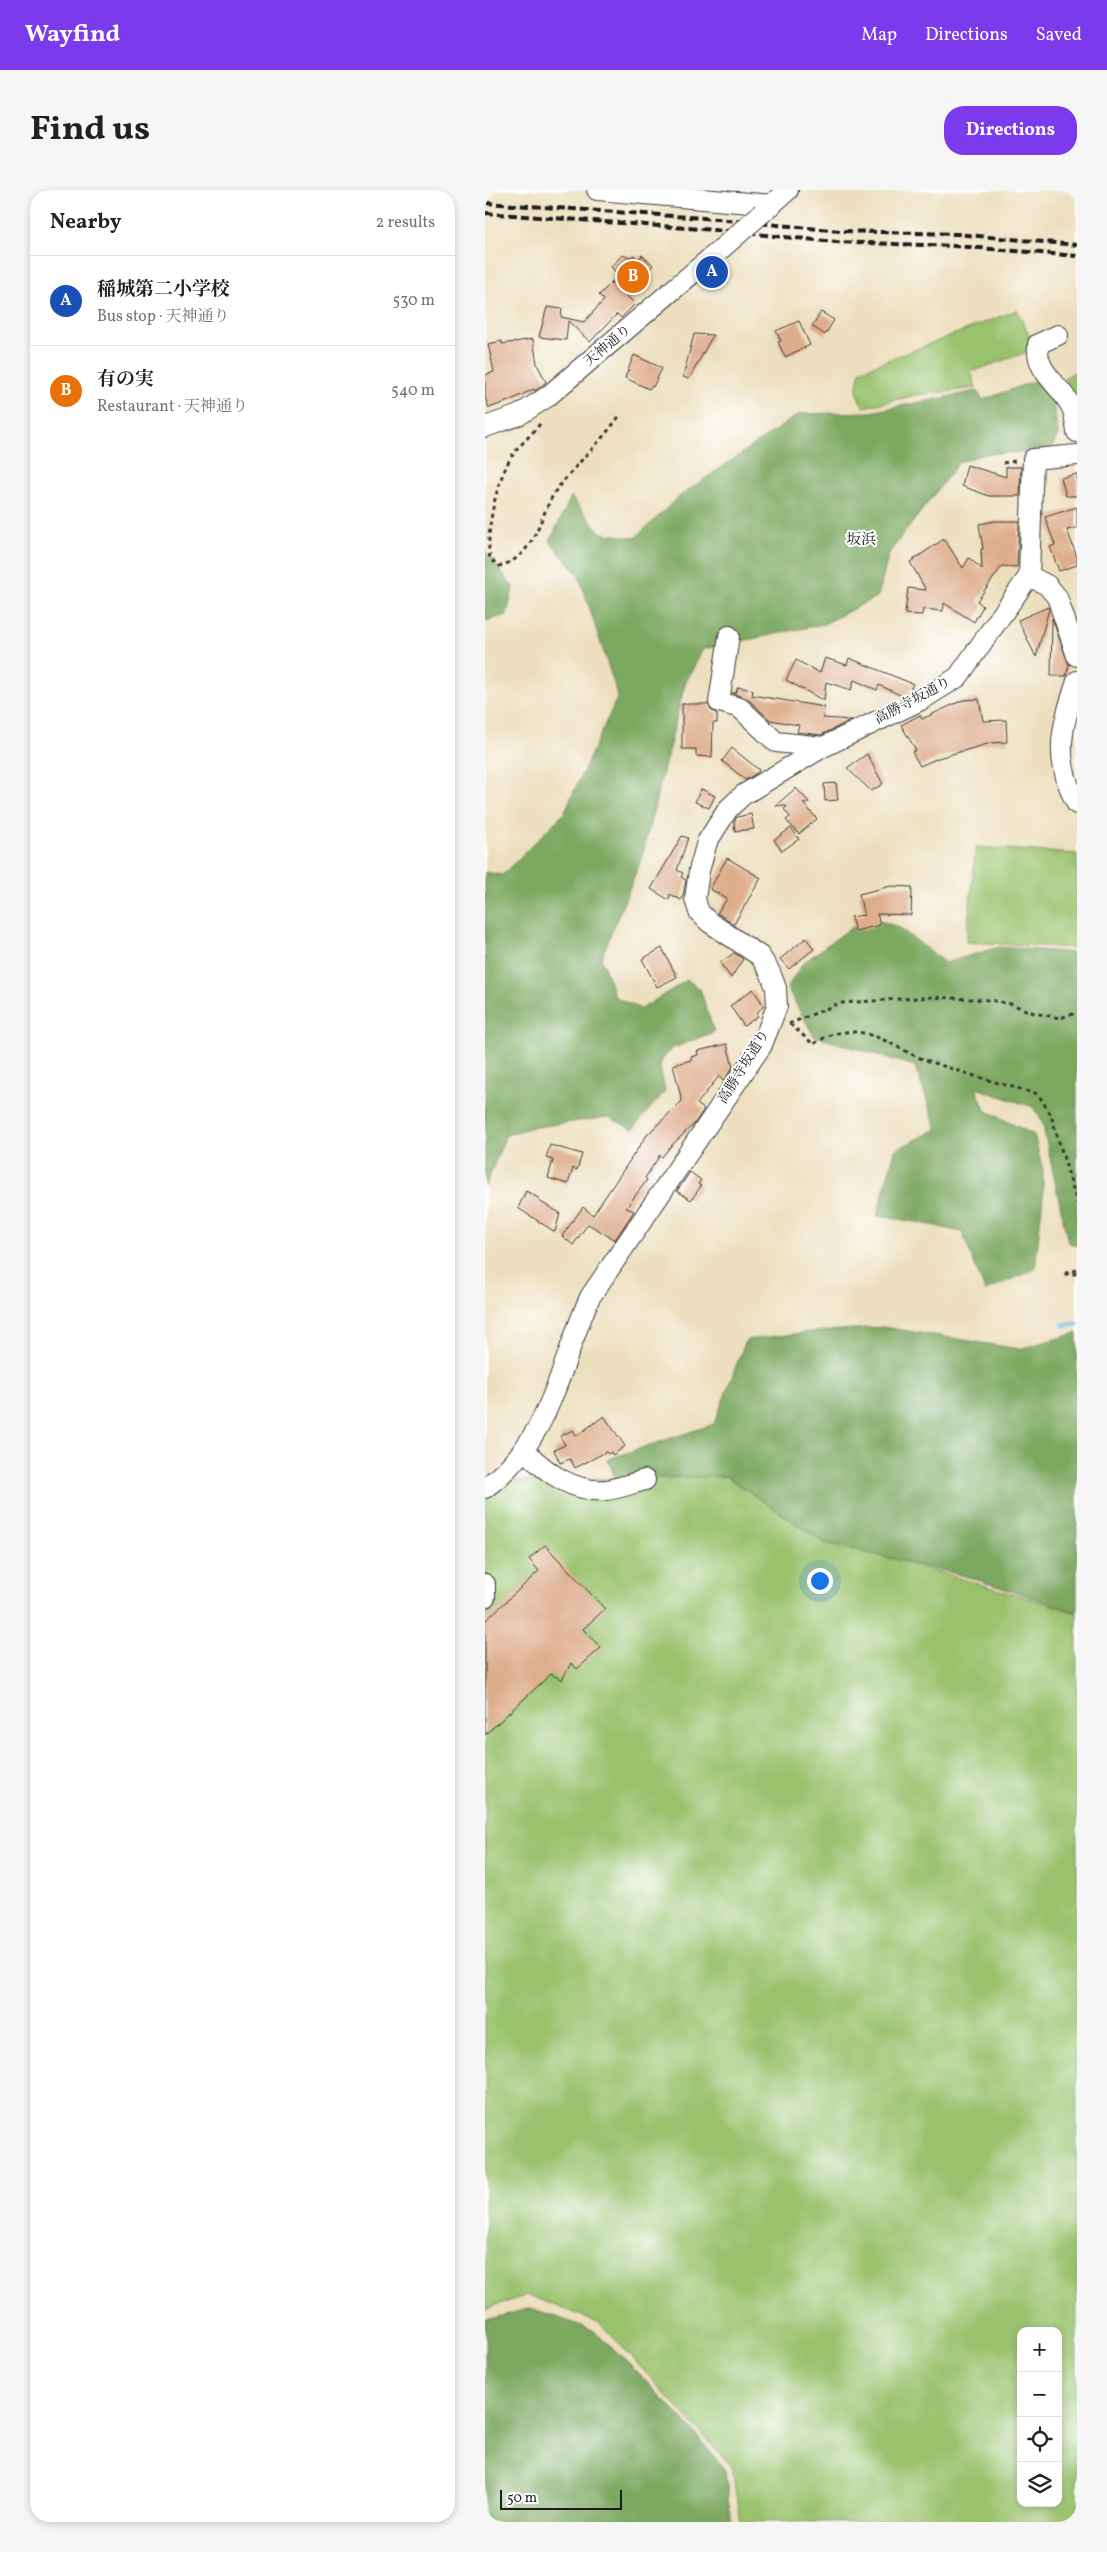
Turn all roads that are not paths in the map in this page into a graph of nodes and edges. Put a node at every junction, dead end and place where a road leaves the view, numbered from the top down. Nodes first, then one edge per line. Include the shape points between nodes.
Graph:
1 (597, 190) edge
2 (788, 190) edge
3 (767, 209) junction
4 (1058, 335) dead end
5 (485, 427) edge
6 (1077, 432) edge
7 (1077, 455) edge
8 (1029, 576) junction
9 (729, 636) dead end
10 (1077, 656) edge
11 (1077, 681) edge
12 (823, 747) junction
13 (1077, 804) edge
14 (525, 1451) junction
15 (645, 1480) dead end
16 (485, 1488) edge
17 (485, 1584) edge
18 (485, 1597) edge

1 - 3 street
2 - 3 street
3 - 5 street, 天神通り, bridge via 547,398 519,415
4 - 6 street via 1038,344 1037,357 1073,409
7 - 8 street via 1033,459
8 - 10 street via 1047,585 1057,597
8 - 12 street, 高勝寺坂通り via 958,677 921,700
9 - 12 street via 719,702 740,708 776,742
11 - 13 street via 1061,741 1061,764
12 - 14 street, 高勝寺坂通り via 743,795 728,809 707,842 695,899 699,912 760,956 776,988 780,1025 762,1045 590,1297 577,1324 550,1407
14 - 15 street via 547,1472 588,1490 608,1490
14 - 16 street, 高勝寺坂通り via 504,1474
17 - 18 street

